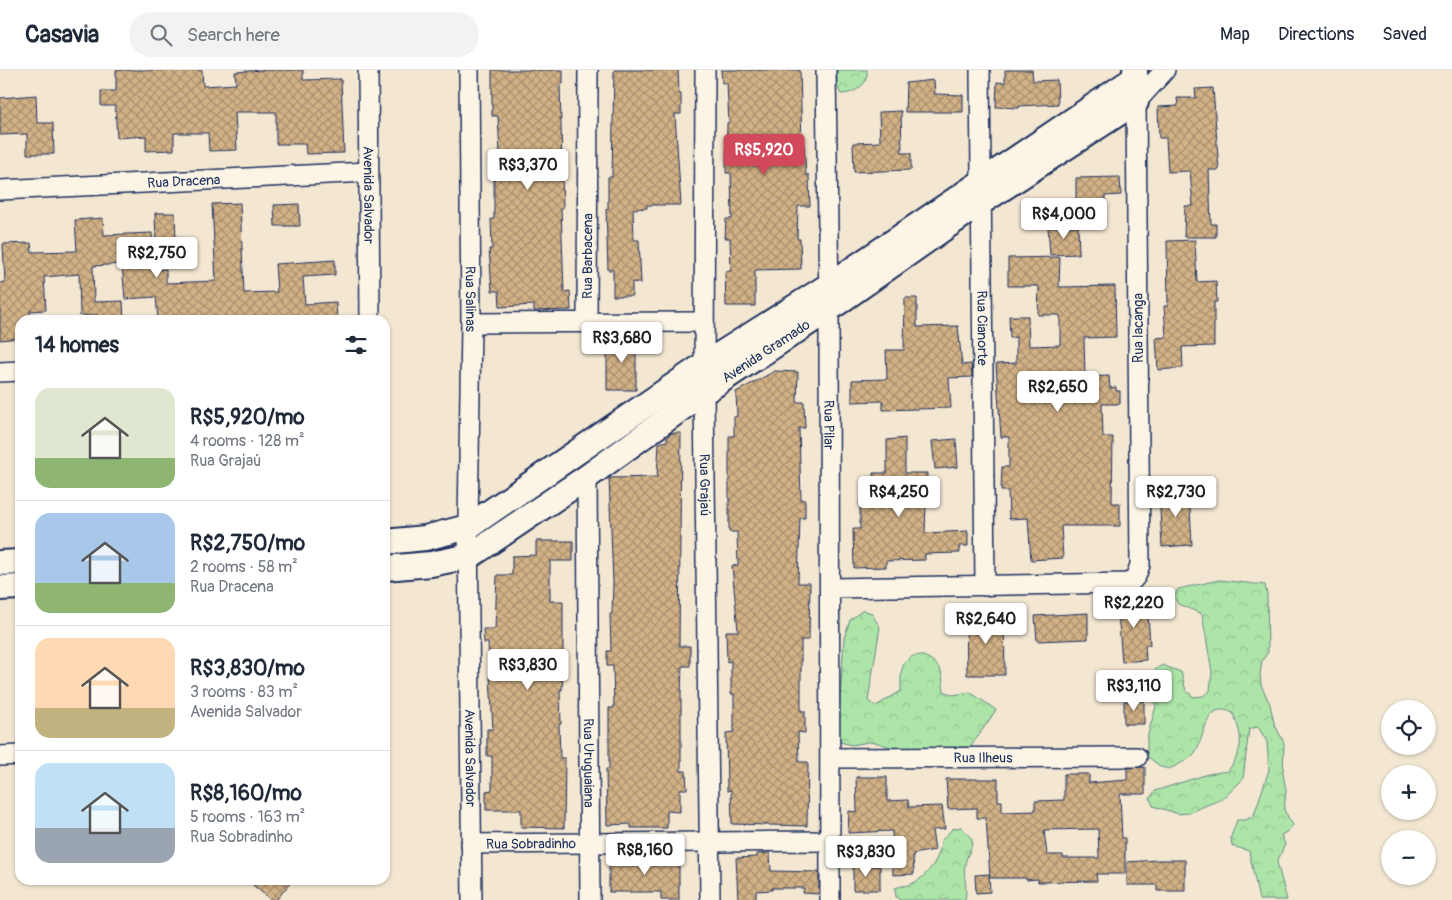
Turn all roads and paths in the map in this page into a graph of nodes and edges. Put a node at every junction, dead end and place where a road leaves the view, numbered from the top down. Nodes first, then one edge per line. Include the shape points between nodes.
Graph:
1 (368, 70) edge
2 (469, 70) edge
3 (588, 70) edge
4 (705, 70) edge
5 (826, 70) edge
6 (980, 70) edge
7 (1158, 70) edge
8 (1164, 70) edge
9 (1135, 74) edge
10 (1136, 102) junction
11 (368, 172) junction
12 (0, 190) edge
13 (980, 192) junction
14 (829, 297) junction
15 (370, 315) edge
16 (587, 322) junction
17 (704, 322) junction
18 (471, 323) junction
19 (705, 364) junction
20 (15, 371) edge
21 (0, 372) edge
22 (704, 392) junction
23 (587, 477) junction
24 (468, 527) junction
25 (390, 542) edge
26 (470, 556) junction
27 (15, 562) edge
28 (0, 563) edge
29 (390, 568) edge
30 (984, 586) junction
31 (15, 587) edge
32 (0, 588) edge
33 (831, 588) junction
34 (15, 755) edge
35 (0, 756) edge
36 (1137, 757) dead end
37 (831, 758) junction
38 (830, 841) junction
39 (709, 843) junction
40 (471, 844) junction
41 (589, 845) junction
42 (472, 900) edge
43 (590, 900) edge
44 (710, 900) edge
45 (830, 900) edge

1 - 11 street, Avenida Salvador
2 - 18 street, Rua Salinas
3 - 16 street, Rua Barbacena
4 - 17 street, Rua Grajaú
5 - 14 street, Rua Pilar
6 - 13 street, Rua Cianorte
7 - 9 street
8 - 10 street
9 - 10 street, Rua Iacanga
9 - 13 street, Avenida Gramado
10 - 13 street, Avenida Gramado
10 - 30 street, Rua Iacanga via 1140,565 1130,583
11 - 12 street, Rua Dracena
11 - 15 street, Avenida Salvador
13 - 14 street, Avenida Gramado
13 - 30 street, Rua Cianorte
14 - 19 street, Avenida Gramado
14 - 22 street, Avenida Gramado
14 - 33 street, Rua Pilar
16 - 17 street
16 - 18 street
17 - 19 street, Rua Grajaú
18 - 24 street, Rua Salinas
19 - 22 street, Rua Grajaú
19 - 24 street, Avenida Gramado
20 - 21 street
22 - 23 street, Avenida Gramado
22 - 39 street, Rua Grajaú
23 - 26 street, Avenida Gramado
23 - 41 street, Rua Uruguaiana
24 - 25 street, Avenida Gramado via 425,538
24 - 26 street, Rua Salinas
26 - 29 street, Avenida Gramado
26 - 40 street, Avenida Salvador
27 - 28 street
30 - 33 street
31 - 32 street
33 - 37 street, Rua Pilar
34 - 35 street
36 - 37 street, Rua Ilheus
37 - 38 street, Rua Pilar
38 - 39 street, Rua Sobradinho
38 - 45 street, Rua Pilar
39 - 41 street, Rua Sobradinho
39 - 44 street, Rua Grajaú
40 - 41 street, Rua Sobradinho
40 - 42 street, Avenida Salvador
41 - 43 street, Rua Uruguaiana

